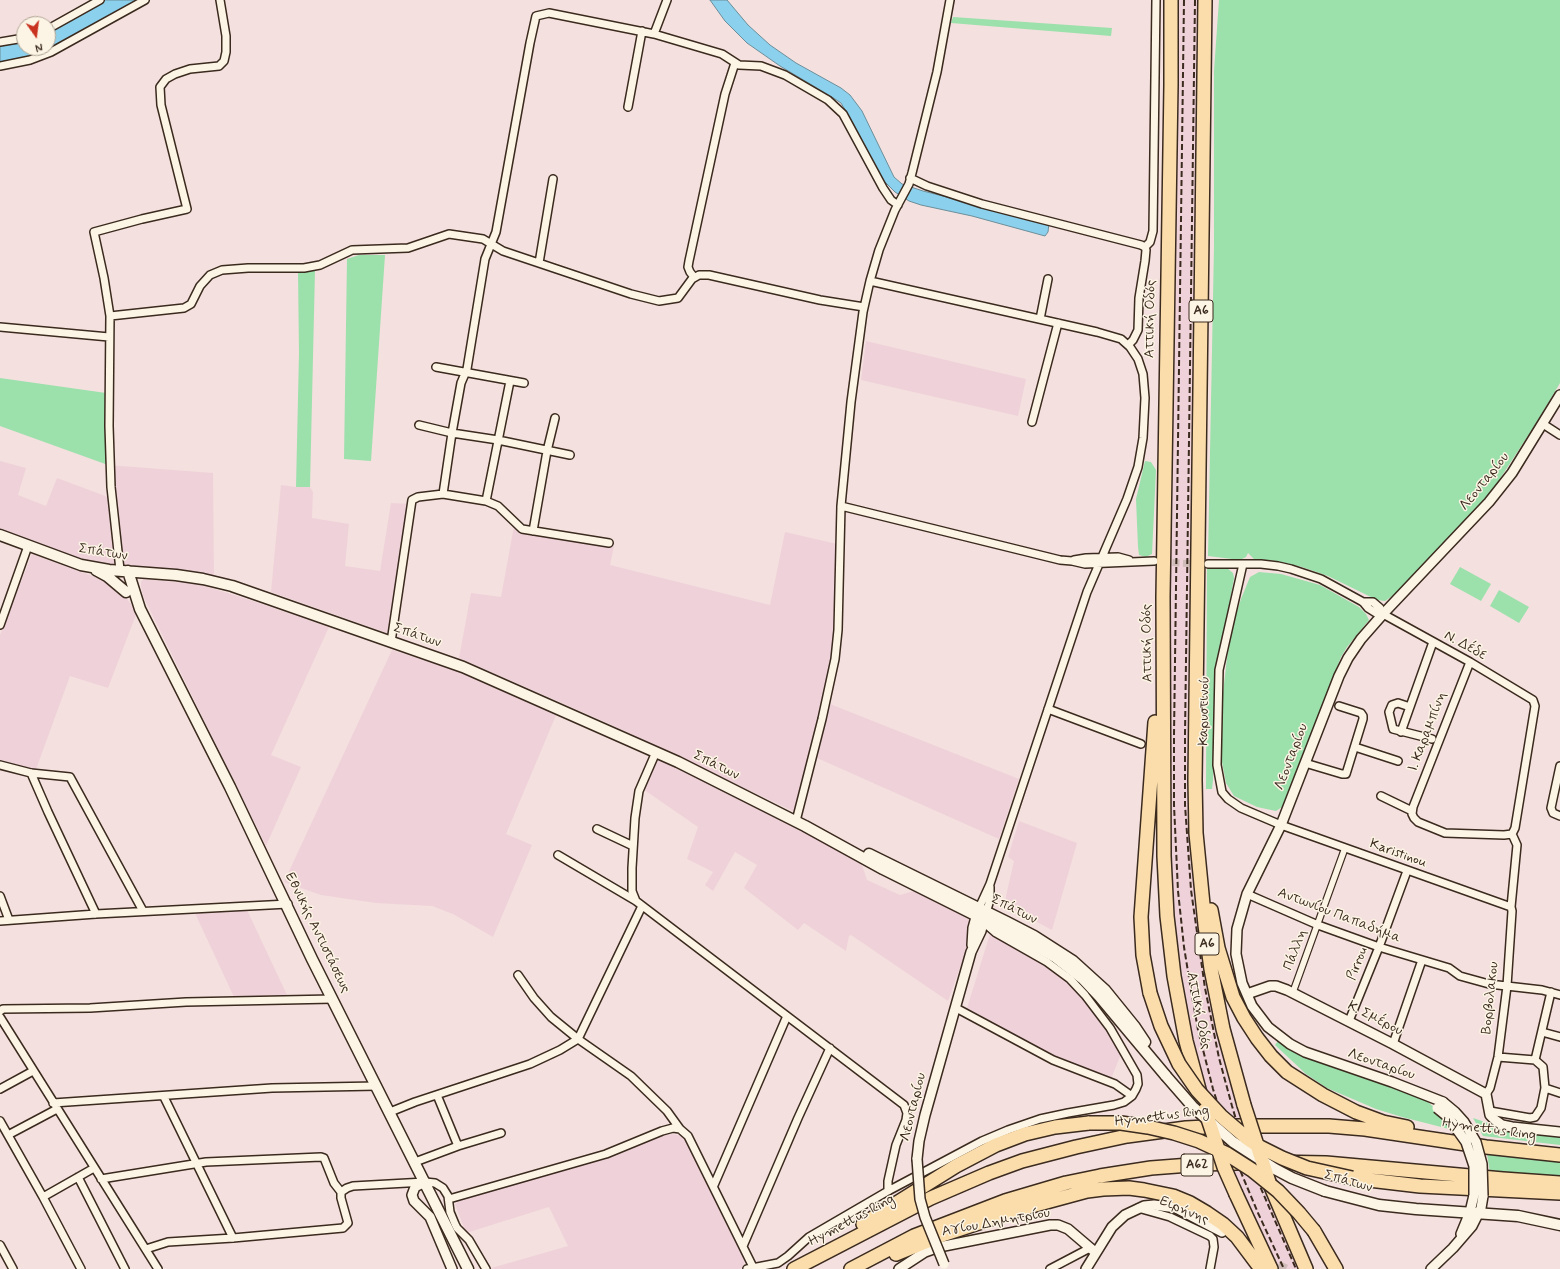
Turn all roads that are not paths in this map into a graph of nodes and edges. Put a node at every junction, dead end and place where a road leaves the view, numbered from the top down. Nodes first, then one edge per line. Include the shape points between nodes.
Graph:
1 (100, 0) edge
2 (145, 0) edge
3 (220, 0) edge
4 (667, 0) edge
5 (950, 0) edge
6 (1156, 0) edge
7 (1162, 0) edge
8 (1171, 0) edge
9 (1205, 0) edge
10 (56, 25) edge
11 (642, 32) junction
12 (654, 34) junction
13 (16, 39) edge
14 (0, 42) edge
15 (735, 63) junction
16 (0, 66) edge
17 (1171, 85) junction
18 (628, 107) dead end
19 (553, 179) dead end
20 (910, 181) junction
21 (899, 202) junction
22 (492, 245) junction
23 (1145, 247) junction
24 (539, 264) junction
25 (694, 277) junction
26 (1048, 279) dead end
27 (870, 281) junction
28 (864, 307) junction
29 (110, 316) junction
30 (1040, 319) junction
31 (1058, 323) junction
32 (0, 327) edge
33 (109, 337) junction
34 (1128, 345) junction
35 (436, 368) dead end
36 (465, 373) junction
37 (510, 381) junction
38 (524, 383) dead end
39 (1560, 395) edge
40 (555, 418) dead end
41 (1032, 422) dead end
42 (1543, 424) junction
43 (419, 425) dead end
44 (452, 433) junction
45 (1560, 435) edge
46 (498, 440) junction
47 (547, 451) junction
48 (570, 456) dead end
49 (443, 494) junction
50 (486, 501) junction
51 (841, 506) junction
52 (533, 531) junction
53 (0, 535) edge
54 (609, 543) dead end
55 (28, 546) junction
56 (1101, 561) junction
57 (1154, 561) tunnel mouth
58 (1208, 564) tunnel mouth
59 (1243, 564) junction
60 (89, 567) junction
61 (124, 571) junction
62 (126, 592) junction
63 (1163, 597) junction
64 (140, 609) junction
65 (1381, 613) junction
66 (1, 617) edge
67 (0, 625) edge
68 (391, 642) junction
69 (1432, 642) junction
70 (1470, 662) junction
71 (1338, 706) dead end
72 (1410, 707) junction
73 (1048, 709) junction
74 (1401, 732) junction
75 (1432, 739) dead end
76 (1141, 744) dead end
77 (1355, 747) junction
78 (1196, 751) junction
79 (656, 752) junction
80 (1398, 761) dead end
81 (1305, 763) junction
82 (0, 765) edge
83 (1560, 766) edge
84 (31, 773) junction
85 (1381, 796) dead end
86 (1412, 811) junction
87 (1560, 816) edge
88 (800, 823) junction
89 (1281, 825) junction
90 (597, 829) dead end
91 (1512, 834) junction
92 (633, 846) junction
93 (1345, 848) junction
94 (558, 855) dead end
95 (1407, 871) junction
96 (1248, 894) junction
97 (0, 896) edge
98 (636, 901) junction
99 (288, 904) junction
100 (642, 906) junction
101 (1509, 906) junction
102 (143, 911) junction
103 (981, 913) junction
104 (96, 914) junction
105 (9, 920) junction
106 (0, 921) edge
107 (1318, 925) junction
108 (1379, 947) junction
109 (1422, 960) junction
110 (518, 975) dead end
111 (1507, 986) junction
112 (1293, 992) junction
113 (1552, 992) junction
114 (1247, 994) junction
115 (1560, 995) edge
116 (333, 999) junction
117 (956, 1008) junction
118 (0, 1011) edge
119 (787, 1016) junction
120 (0, 1017) edge
121 (1349, 1021) junction
122 (1542, 1032) junction
123 (1560, 1037) edge
124 (578, 1039) junction
125 (1393, 1044) junction
126 (830, 1048) junction
127 (1498, 1057) junction
128 (1535, 1060) junction
129 (33, 1071) junction
130 (377, 1086) junction
131 (1545, 1088) junction
132 (0, 1089) edge
133 (1560, 1093) edge
134 (1486, 1094) junction
135 (437, 1095) junction
136 (1132, 1096) junction
137 (164, 1097) junction
138 (55, 1106) junction
139 (1490, 1111) junction
140 (390, 1112) junction
141 (0, 1121) edge
142 (680, 1130) junction
143 (1560, 1132) edge
144 (501, 1133) dead end
145 (8, 1135) junction
146 (458, 1146) junction
147 (1557, 1155) edge
148 (415, 1162) junction
149 (196, 1163) junction
150 (94, 1168) junction
151 (78, 1177) junction
152 (101, 1178) junction
153 (425, 1182) junction
154 (1560, 1183) edge
155 (714, 1185) junction
156 (888, 1191) junction
157 (342, 1192) junction
158 (1560, 1193) edge
159 (43, 1197) junction
160 (448, 1199) junction
161 (1138, 1208) junction
162 (1474, 1213) junction
163 (1560, 1225) edge
164 (1222, 1232) dead end
165 (233, 1238) junction
166 (0, 1245) edge
167 (743, 1246) junction
168 (146, 1249) junction
169 (1092, 1250) junction
170 (944, 1267) edge
171 (750, 1268) edge
172 (13, 1269) edge
173 (81, 1269) edge
174 (125, 1269) edge
175 (158, 1269) edge
176 (452, 1269) edge
177 (468, 1269) edge
178 (486, 1269) edge
179 (787, 1269) edge
180 (794, 1269) edge
181 (851, 1269) edge
182 (862, 1269) edge
183 (899, 1269) edge
184 (1050, 1269) edge
185 (1086, 1269) edge
186 (1210, 1269) edge
187 (1261, 1269) tunnel mouth
188 (1271, 1269) tunnel mouth
189 (1306, 1269) edge
190 (1336, 1269) edge
191 (1431, 1269) edge

1 - 10 street
2 - 16 street via 51,52 30,60
3 - 29 street via 226,36 224,61 219,66 190,69 175,74 160,88 161,105 187,209 94,232
4 - 12 street
5 - 20 street via 938,72
6 - 23 street via 1153,231 1150,242
7 - 17 highway via 1164,40
8 - 17 highway, Αττική Οδός
9 - 78 highway, Αττική Οδός / Α6
11 - 12 street
11 - 18 street
11 - 22 street via 549,13 536,16
12 - 15 street via 722,54
13 - 14 street
15 - 21 street via 772,70 812,91 837,108 848,121 883,188 891,200
15 - 25 street via 725,94 689,261 688,267
17 - 63 highway, Αττική Οδός
19 - 24 street
20 - 21 street
20 - 23 street via 982,204
21 - 27 street via 879,250
22 - 24 street
22 - 29 street via 483,239 449,234 408,248 352,250 320,265 304,268 222,270 210,275 190,304 184,308
22 - 36 street via 485,259
23 - 34 street via 1138,330 1134,340
24 - 25 street via 659,301 678,298
25 - 28 street via 709,275 820,300
26 - 30 street
27 - 28 street
27 - 30 street
28 - 51 street via 851,402
29 - 33 street
30 - 31 street
31 - 34 street via 1121,339
31 - 41 street
32 - 33 street
33 - 61 street via 111,487
34 - 56 street via 1138,359 1143,374 1143,438 1138,467
35 - 36 street
36 - 37 street
36 - 44 street
37 - 38 street
37 - 46 street
39 - 42 street, Λεονταρίου
40 - 47 street
42 - 45 street
42 - 65 street, Λεονταρίου via 1512,473 1489,502
43 - 44 street
44 - 46 street
44 - 49 street
46 - 47 street
46 - 50 street
47 - 48 street
47 - 52 street
49 - 50 street
49 - 68 street via 422,496 412,500
50 - 52 street via 498,506 522,529
51 - 56 street via 1048,558 1072,561 1086,558
51 - 88 street via 835,658
52 - 54 street
53 - 55 main road, Σπάτων
55 - 60 main road, Σπάτων
55 - 66 street
56 - 57 street via 1118,557 1132,561
56 - 73 street via 1087,592
58 - 59 street, Ν. Δέδε
59 - 65 street, Ν. Δέδε via 1278,566 1305,573 1334,585 1376,613
59 - 89 street, Καρυστινού via 1219,670 1218,775 1222,792 1232,803
60 - 61 main road, Σπάτων
60 - 62 main road, Εθνικής Αντιστάσεως via 106,576
61 - 62 main road
61 - 64 main road, Εθνικής Αντιστάσεως
61 - 68 main road, Σπάτων via 203,579 232,586
62 - 64 main road, Εθνικής Αντιστάσεως
63 - 158 highway, bridge via 1141,917 1143,955 1150,993 1161,1026 1179,1064 1197,1090 1221,1116 1248,1139 1282,1158 1307,1168 1352,1178 1420,1186
63 - 188 highway, Αττική Οδός, bridge via 1164,848 1167,916 1179,1005 1195,1076 1222,1160
64 - 99 main road, Εθνικής Αντιστάσεως
65 - 69 street, Ν. Δέδε
65 - 81 street, Λεονταρίου via 1348,658
66 - 67 street
68 - 79 main road, Σπάτων via 463,667
69 - 70 street, Ν. Δέδε
69 - 72 street, Ι. Καραμπίνη
70 - 86 street, Ι. Καραμπίνη
70 - 91 street, Ν. Δέδε via 1533,700 1535,706
71 - 77 street via 1363,716
72 - 74 street, Ι. Καραμπίνη
72 - 74 street via 1398,703 1392,706 1389,712 1393,729
73 - 76 street
73 - 103 street
74 - 75 street
77 - 80 street
77 - 81 street via 1346,774
78 - 147 highway via 1207,877 1218,948 1233,996 1244,1018 1271,1056 1287,1072 1307,1086 1362,1115 1428,1132
78 - 189 highway, Αττική Οδός / Α6, bridge via 1196,833 1211,968 1223,1029 1269,1182
79 - 88 main road, Σπάτων
79 - 92 street via 639,791
81 - 89 street, Λεονταρίου
82 - 84 street
83 - 87 street via 1551,808 1553,813
84 - 102 street via 70,777
84 - 104 street
85 - 86 street
86 - 91 street via 1418,822 1445,833 1504,836
88 - 103 main road, Σπάτων via 886,862
89 - 93 street, Karistinou
89 - 96 street, Λεονταρίου
90 - 92 street
91 - 101 street, Βορβολακου via 1517,845
92 - 98 street via 632,891
93 - 95 street, Karistinou
93 - 107 street, Πάλλη
94 - 98 street
95 - 101 street, Karistinou
95 - 108 street, Pirrou
96 - 107 street, Αντωνίου Παπαδήμα
96 - 114 street, Λεονταρίου via 1235,940 1238,970
97 - 105 street
98 - 100 street
99 - 102 street
99 - 116 main road, Εθνικής Αντιστάσεως
100 - 119 street
100 - 124 street
101 - 111 street, Βορβολακου via 1512,911
102 - 104 street
103 - 117 street, Λεονταρίου via 980,931 971,952
103 - 136 street via 988,926 996,933 1060,971 1085,995 1110,1028 1137,1075 1138,1084
103 - 162 main road, Σπάτων, bridge via 1055,957 1083,979 1192,1108 1233,1142 1275,1169 1325,1191 1379,1204
104 - 105 street
105 - 106 street
107 - 108 street, Αντωνίου Παπαδήμα
107 - 112 street, Πάλλη
108 - 109 street, Αντωνίου Παπαδήμα
108 - 121 street, Pirrou
109 - 111 street, Αντωνίου Παπαδήμα via 1451,969 1460,976
109 - 125 street
110 - 124 street via 551,1017
111 - 113 street, Αντωνίου Παπαδήμα
111 - 127 street, Βορβολακου
112 - 114 street, Κ. Σμέρου via 1270,986
112 - 121 street, Κ. Σμέρου
113 - 115 street, Αντωνίου Παπαδήμα
113 - 122 street
114 - 162 street, Λεονταρίου, bridge via 1258,1016 1290,1044 1323,1059 1417,1092 1455,1112 1476,1142 1482,1164 1479,1195
116 - 118 street via 186,1002
116 - 130 main road, Εθνικής Αντιστάσεως
117 - 136 street via 1053,1060 1115,1084
117 - 170 street, Λεονταρίου, bridge via 925,1115 917,1159 920,1199
119 - 126 street
119 - 155 street
120 - 129 street
121 - 125 street, Κ. Σμέρου
122 - 123 street
122 - 128 street
124 - 135 street via 530,1064
124 - 142 street via 631,1076 667,1111
125 - 134 street, Κ. Σμέρου
126 - 156 street via 900,1101 905,1108 906,1120 896,1145
126 - 167 street
127 - 128 street
127 - 134 street, Βορβολακου
128 - 131 street via 1543,1067
129 - 132 street
129 - 138 street
130 - 137 street via 272,1088
130 - 140 main road, Εθνικής Αντιστάσεως
131 - 133 street
131 - 139 street via 1541,1108 1535,1117
134 - 139 street
135 - 140 street
135 - 146 street
136 - 156 street via 1114,1106 1040,1119 1008,1130
137 - 138 street
137 - 149 street
138 - 145 street
138 - 150 street
139 - 143 street via 1490,1115 1502,1125
140 - 148 main road, Εθνικής Αντιστάσεως
141 - 145 street
142 - 155 street via 688,1136
142 - 160 street via 673,1128 662,1131 606,1154
144 - 146 street
145 - 159 street
146 - 148 street
147 - 180 highway, Hymettus Ring via 1329,1126 1225,1126 1135,1135 1022,1161 988,1173 924,1201
148 - 153 main road, Εθνικής Αντιστάσεως
149 - 152 street
149 - 157 street via 321,1156 334,1183
149 - 165 street
150 - 151 street
150 - 152 street
151 - 159 street
151 - 174 street
152 - 168 street
153 - 157 street via 353,1186
153 - 160 street via 443,1188
153 - 176 street via 415,1188 412,1194 414,1201 430,1217
153 - 177 main road, Εθνικής Αντιστάσεως
154 - 181 highway, Α62 via 1326,1163 1203,1164 1151,1168 1078,1180 1005,1201 914,1236
155 - 167 street
156 - 171 street via 808,1237 783,1260 771,1265
157 - 165 street via 341,1198 348,1223 342,1228
159 - 173 street
160 - 178 street via 457,1228 470,1240
161 - 164 street via 1154,1205 1171,1207
161 - 169 street via 1116,1222
161 - 186 street, Ειρήνης via 1170,1217 1210,1236 1214,1247
162 - 163 main road, Σπάτων via 1518,1216
162 - 191 street, Λεονταρίου via 1457,1243
165 - 168 street via 168,1242
166 - 172 street
167 - 171 street
168 - 175 street
169 - 183 street, Αγίου Δημητρίου via 1064,1228 1045,1225 939,1247 925,1252
169 - 184 street
169 - 185 street
179 - 190 highway, bridge via 956,1166 996,1145 1025,1134 1055,1127 1122,1123 1174,1133 1199,1141 1227,1154 1252,1170 1278,1191 1299,1213 1314,1231
182 - 187 highway via 985,1220 1070,1196 1116,1188 1159,1192 1202,1209 1237,1237

